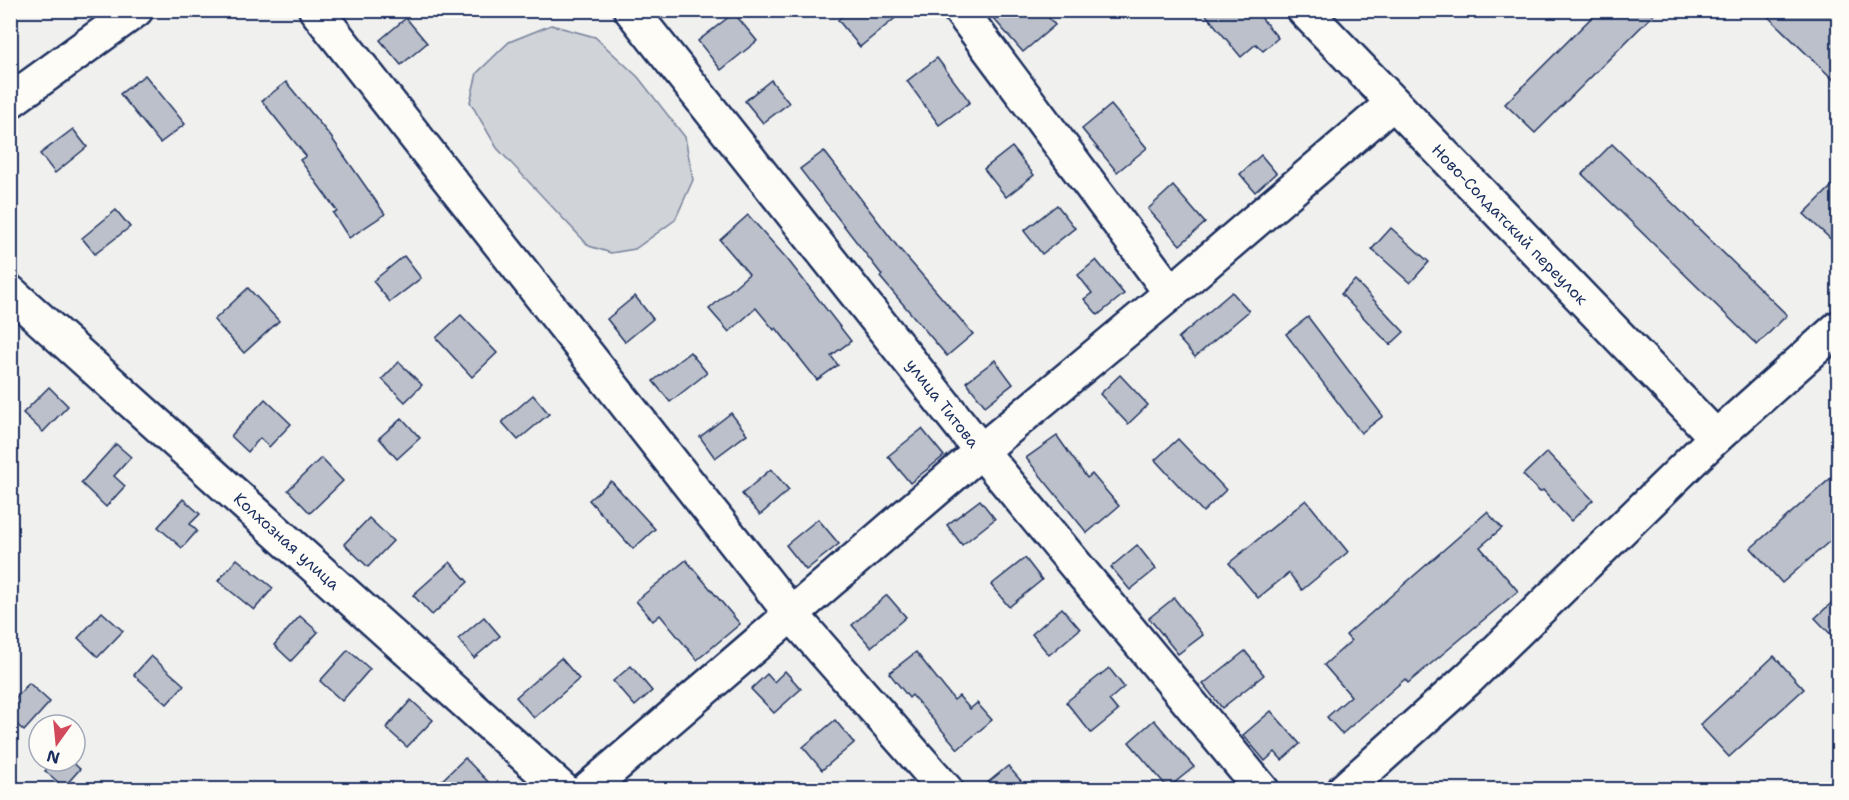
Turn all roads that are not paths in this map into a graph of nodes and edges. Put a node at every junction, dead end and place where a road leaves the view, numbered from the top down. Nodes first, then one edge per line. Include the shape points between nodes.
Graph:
1 (136, 10) edge
2 (316, 10) edge
3 (631, 10) edge
4 (960, 10) edge
5 (1304, 10) edge
6 (10, 101) edge
7 (1393, 103) junction
8 (10, 292) edge
9 (1171, 293) junction
10 (1839, 328) edge
11 (1716, 437) junction
12 (981, 451) junction
13 (792, 615) junction
14 (563, 789) edge
15 (586, 789) edge
16 (946, 789) edge
17 (1262, 789) edge
18 (1344, 789) edge

1 - 6 street
2 - 13 street
3 - 12 street, улица Титова
4 - 9 street
5 - 7 street, Ново-Солдатский переулок
7 - 9 street
7 - 11 street, Ново-Солдатский переулок
8 - 14 street, Колхозная улица
9 - 12 street
10 - 11 street
11 - 18 street via 1469,678
12 - 13 street
12 - 17 street, улица Титова
13 - 15 street
13 - 16 street

